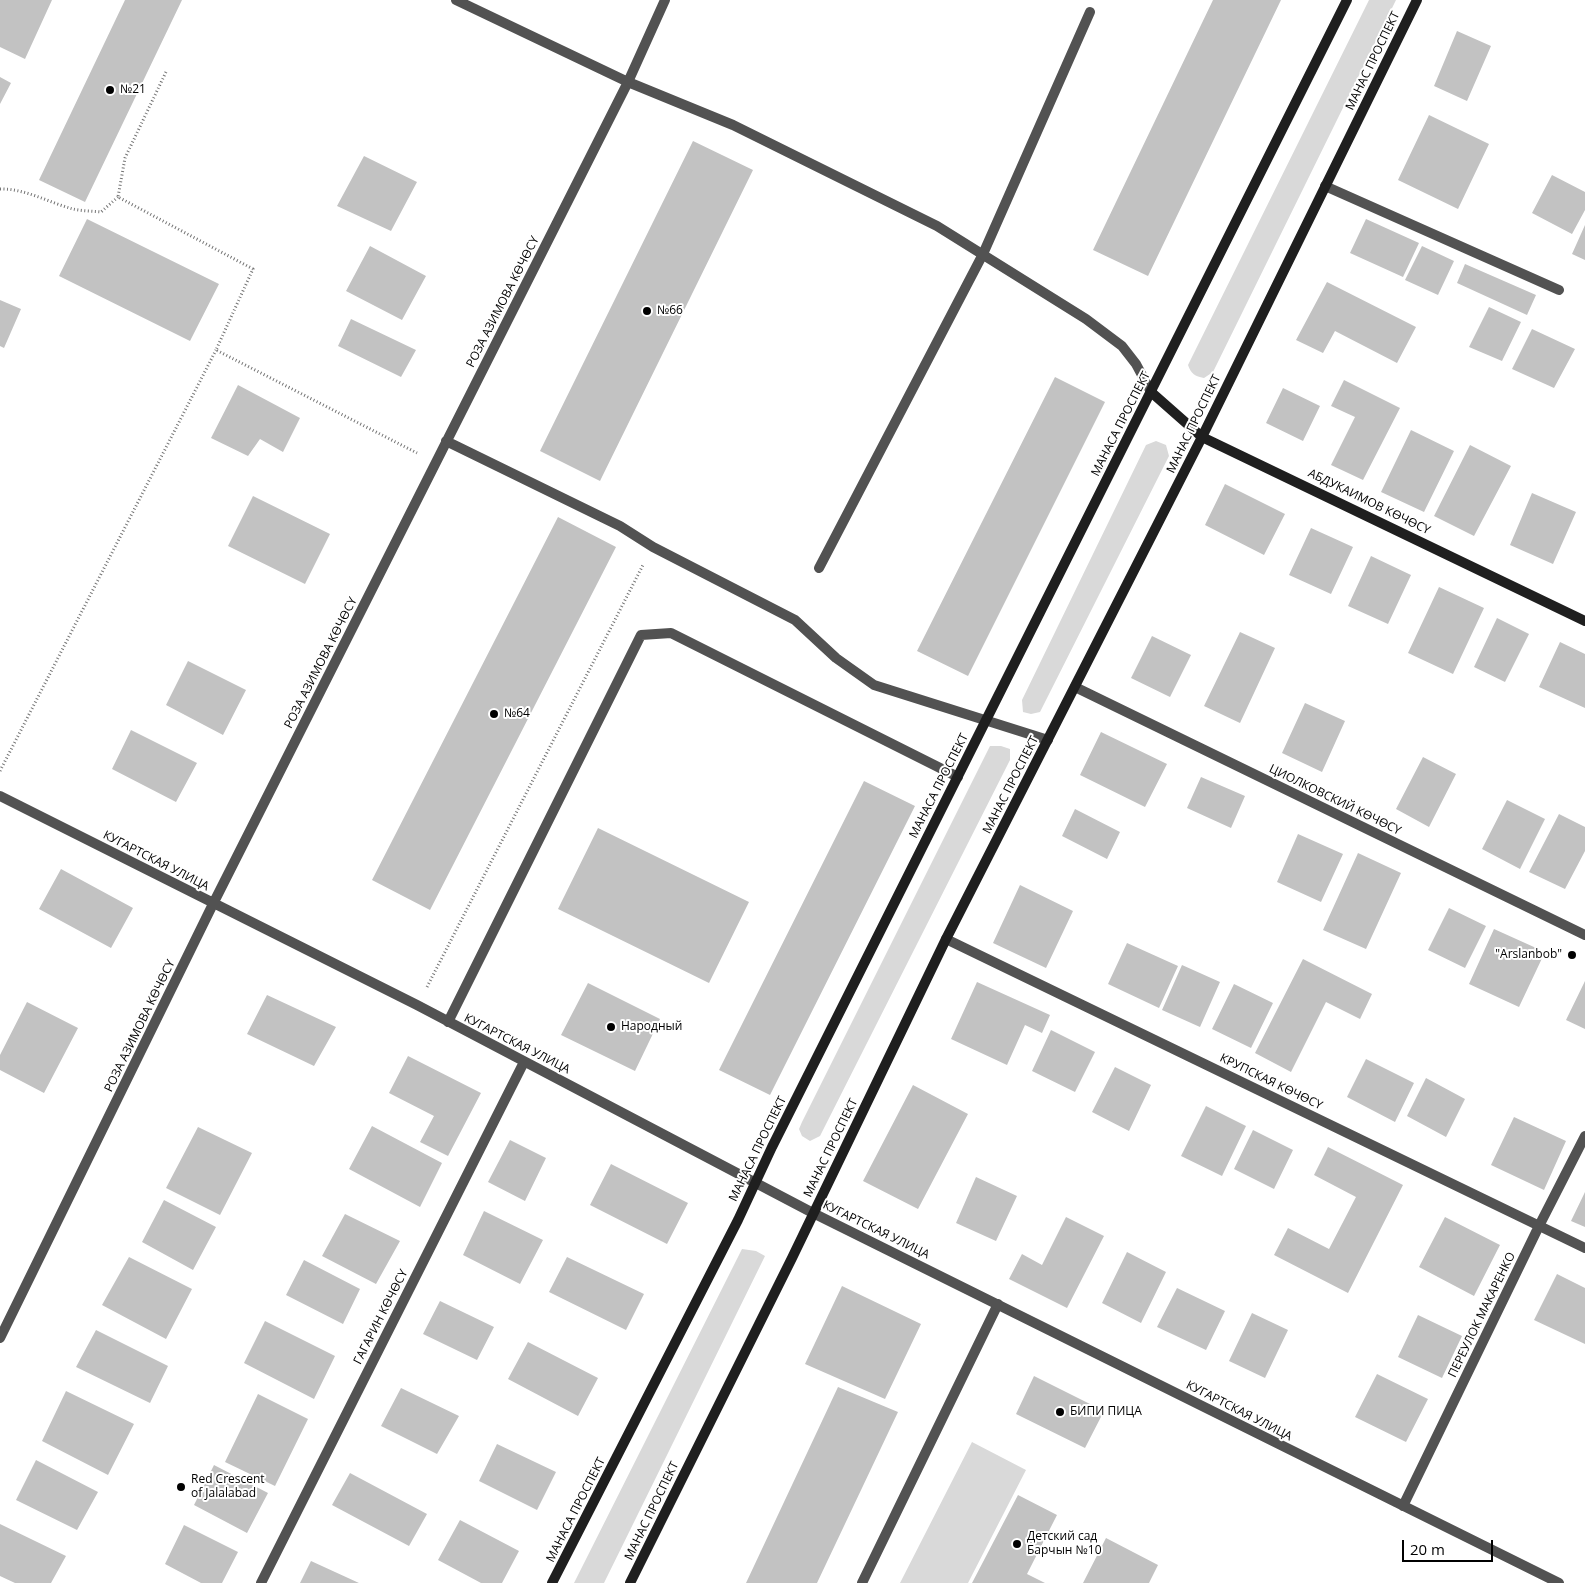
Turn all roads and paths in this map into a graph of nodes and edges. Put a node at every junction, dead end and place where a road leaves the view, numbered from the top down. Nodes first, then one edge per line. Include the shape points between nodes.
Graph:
1 (456, 0) edge
2 (665, 0) edge
3 (1347, 0) edge
4 (1417, 0) edge
5 (1090, 12) dead end
6 (166, 72) dead end
7 (628, 82) junction
8 (1325, 186) junction
9 (0, 189) edge
10 (118, 197) junction
11 (983, 254) junction
12 (1559, 290) dead end
13 (216, 350) junction
14 (1151, 392) junction
15 (1202, 437) junction
16 (446, 441) junction
17 (436, 462) junction
18 (653, 547) junction
19 (819, 568) dead end
20 (1585, 621) edge
21 (1075, 687) junction
22 (986, 721) junction
23 (1048, 740) junction
24 (0, 771) edge
25 (958, 777) junction
26 (0, 796) edge
27 (213, 904) junction
28 (1585, 935) edge
29 (946, 939) junction
30 (418, 1005) junction
31 (448, 1022) junction
32 (524, 1062) junction
33 (1585, 1136) edge
34 (756, 1182) junction
35 (813, 1213) junction
36 (1539, 1226) junction
37 (1585, 1248) edge
38 (998, 1304) junction
39 (0, 1338) edge
40 (1403, 1506) junction
41 (261, 1583) edge
42 (552, 1583) edge
43 (630, 1583) edge
44 (862, 1583) edge
45 (1558, 1583) edge

1 - 7 street
2 - 7 street, РОЗА АЗИМОВА КӨЧӨСҮ
3 - 14 main road, МАНАСА ПРОСПЕКТ
4 - 8 main road, МАНАС ПРОСПЕКТ
5 - 11 street
6 - 10 path via 125,158
7 - 11 street via 733,125 937,226
7 - 16 street, РОЗА АЗИМОВА КӨЧӨСҮ
8 - 12 street
8 - 15 main road, МАНАС ПРОСПЕКТ
9 - 10 path via 74,209 101,212
10 - 13 path via 253,269
11 - 14 street via 1086,319 1122,346
11 - 19 street
13 - 17 path
13 - 24 path
14 - 15 main road, АБДУКАИМОВ КӨЧӨСҮ
14 - 22 main road, МАНАСА ПРОСПЕКТ
15 - 20 main road, АБДУКАИМОВ КӨЧӨСҮ
15 - 21 main road, МАНАС ПРОСПЕКТ
16 - 17 street, РОЗА АЗИМОВА КӨЧӨСҮ
16 - 18 street via 620,526
17 - 27 street, РОЗА АЗИМОВА КӨЧӨСҮ
18 - 22 street via 795,620 836,658 874,685
18 - 30 path
21 - 23 main road, МАНАС ПРОСПЕКТ
21 - 28 street, ЦИОЛКОВСКИЙ КӨЧӨСҮ
22 - 23 street
22 - 25 main road, МАНАСА ПРОСПЕКТ
23 - 29 main road, МАНАС ПРОСПЕКТ
25 - 31 street via 671,633 641,635
25 - 34 main road, МАНАСА ПРОСПЕКТ
26 - 27 street, КУГАРТСКАЯ УЛИЦА
27 - 30 street, КУГАРТСКАЯ УЛИЦА
27 - 39 street, РОЗА АЗИМОВА КӨЧӨСҮ
29 - 35 main road, МАНАС ПРОСПЕКТ
29 - 36 street, КРУПСКАЯ КӨЧӨСҮ
30 - 31 street, КУГАРТСКАЯ УЛИЦА
31 - 32 street, КУГАРТСКАЯ УЛИЦА
32 - 34 street, КУГАРТСКАЯ УЛИЦА
32 - 41 street, ГАГАРИН КӨЧӨСҮ
33 - 36 street, ПЕРЕУЛОК МАКАРЕНКО
34 - 35 street, КУГАРТСКАЯ УЛИЦА
34 - 42 main road, МАНАСА ПРОСПЕКТ
35 - 38 street, КУГАРТСКАЯ УЛИЦА
35 - 43 main road, МАНАС ПРОСПЕКТ
36 - 37 street, КРУПСКАЯ КӨЧӨСҮ
36 - 40 street, ПЕРЕУЛОК МАКАРЕНКО
38 - 40 street, КУГАРТСКАЯ УЛИЦА
38 - 44 street
40 - 45 street, КУГАРТСКАЯ УЛИЦА

